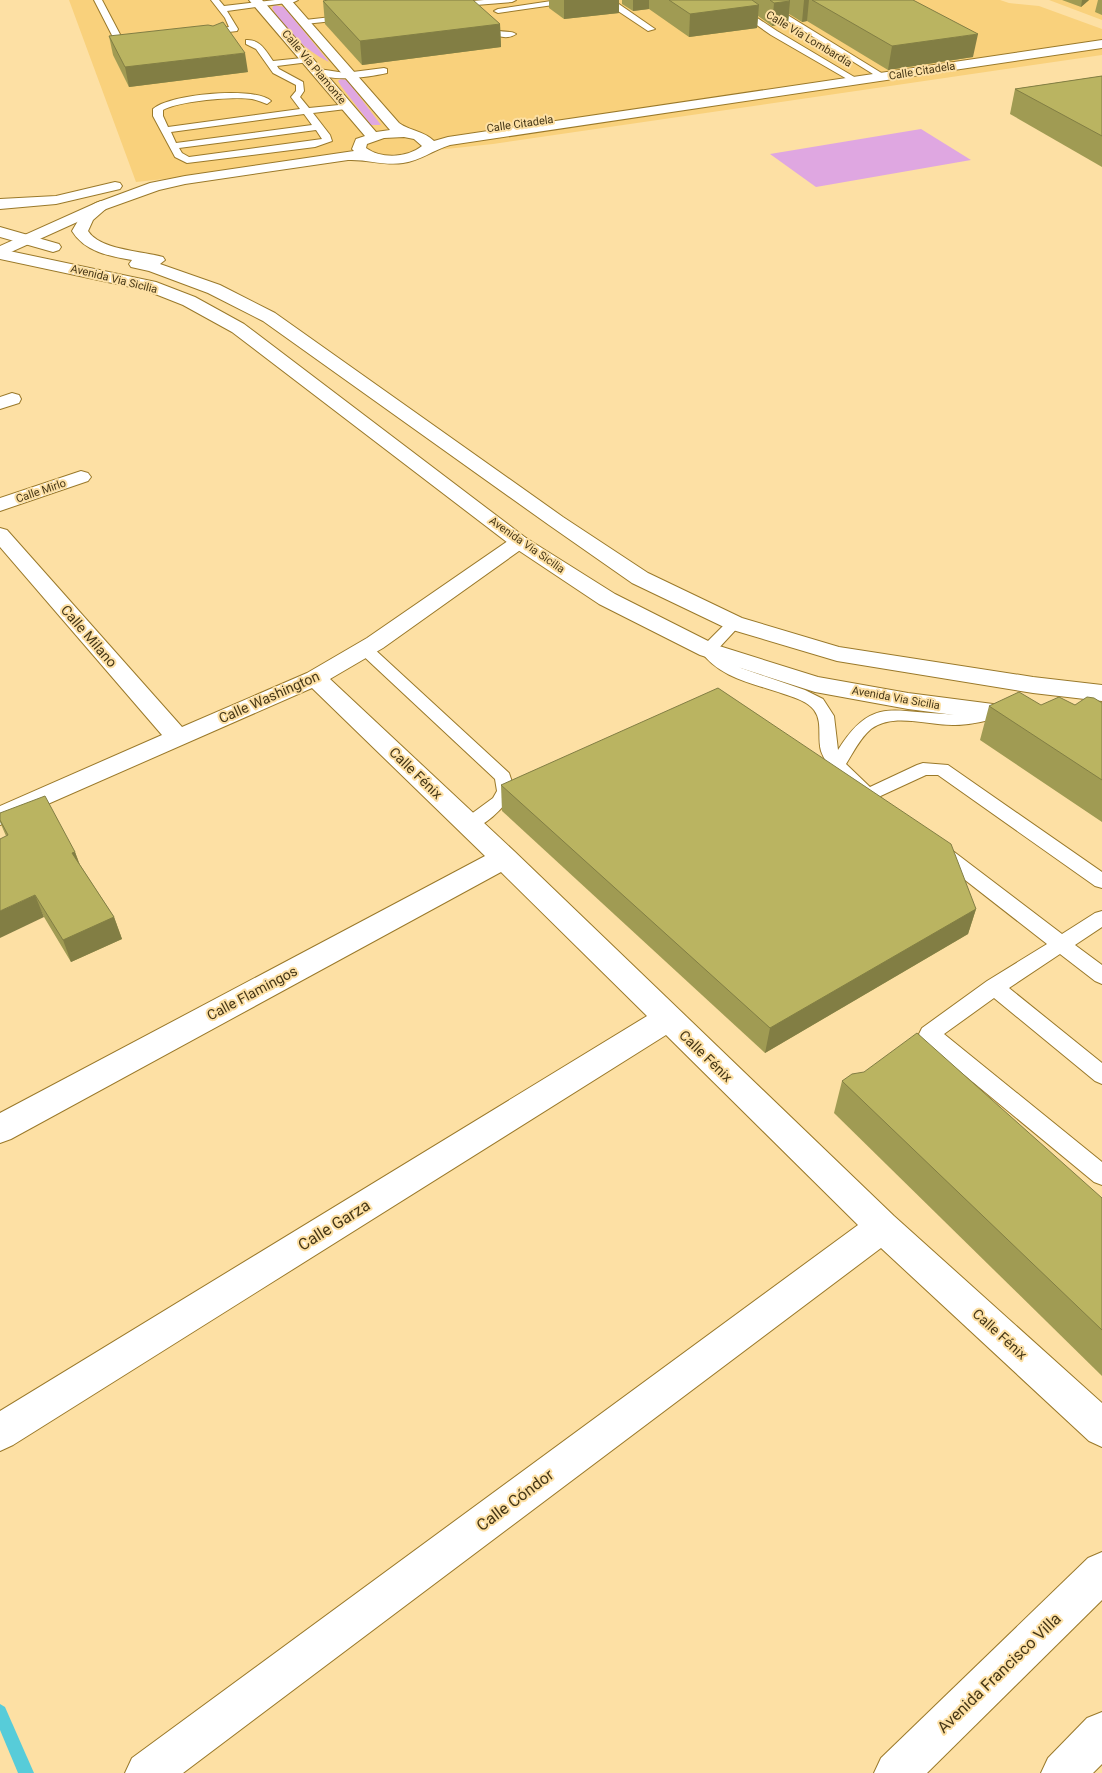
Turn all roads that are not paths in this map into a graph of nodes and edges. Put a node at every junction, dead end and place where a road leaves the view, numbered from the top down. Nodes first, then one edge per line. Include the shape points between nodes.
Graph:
1 (98, 0) edge
2 (215, 0) edge
3 (288, 0) edge
4 (512, 0) edge
5 (574, 0) edge
6 (578, 0) edge
7 (586, 0) edge
8 (725, 0) edge
9 (758, 0) edge
10 (606, 1) edge
11 (627, 1) edge
12 (258, 2) edge
13 (461, 4) junction
14 (444, 6) edge
15 (222, 10) junction
16 (490, 12) edge
17 (362, 15) edge
18 (305, 22) junction
19 (650, 29) dead end
20 (217, 32) junction
21 (198, 34) edge
22 (512, 34) dead end
23 (149, 40) edge
24 (225, 41) edge
25 (120, 43) junction
26 (245, 43) dead end
27 (1102, 44) edge
28 (124, 52) edge
29 (309, 59) junction
30 (272, 64) junction
31 (384, 71) dead end
32 (319, 72) junction
33 (350, 76) junction
34 (884, 77) junction
35 (857, 81) junction
36 (742, 97) junction
37 (281, 99) junction
38 (228, 106) dead end
39 (346, 106) junction
40 (308, 111) junction
41 (318, 127) junction
42 (165, 130) junction
43 (411, 134) junction
44 (372, 136) junction
45 (174, 146) junction
46 (429, 147) junction
47 (364, 150) junction
48 (115, 186) junction
49 (0, 204) edge
50 (101, 206) junction
51 (5, 241) edge
52 (184, 278) junction
53 (81, 477) dead end
54 (0, 505) edge
55 (0, 534) edge
56 (519, 542) junction
57 (734, 623) junction
58 (365, 649) junction
59 (708, 650) junction
60 (315, 678) junction
61 (1102, 693) edge
62 (995, 713) junction
63 (1043, 718) edge
64 (178, 738) junction
65 (838, 764) junction
66 (868, 795) junction
67 (883, 807) edge
68 (0, 816) edge
69 (469, 824) junction
70 (922, 837) edge
71 (504, 858) junction
72 (1102, 881) edge
73 (1102, 918) edge
74 (1059, 945) junction
75 (1102, 976) edge
76 (994, 987) junction
77 (668, 1018) junction
78 (1102, 1075) edge
79 (0, 1129) edge
80 (1102, 1174) edge
81 (882, 1227) junction
82 (1102, 1428) edge
83 (0, 1432) edge
84 (1102, 1572) edge
85 (1102, 1733) edge
86 (148, 1773) edge
87 (896, 1773) edge
88 (1063, 1773) edge

1 - 25 lane
2 - 15 lane
3 - 12 lane
3 - 18 street, Calle Vía Piamonte
4 - 13 lane
5 - 16 lane
6 - 7 lane
8 - 35 lane, Calle Vía Lombardía via 780,37
9 - 34 lane, Calle Vía Lombardía
10 - 11 lane
10 - 19 lane
12 - 15 lane
12 - 29 street, Calle Vía Piamonte
13 - 14 lane
13 - 22 lane via 495,34
15 - 20 lane via 235,33
17 - 18 lane
18 - 33 street, Calle Vía Piamonte
20 - 21 lane
20 - 24 lane
23 - 25 lane
25 - 28 lane
26 - 30 lane via 259,47
27 - 34 street, Calle Citadela
29 - 30 lane
29 - 32 street, Calle Vía Piamonte
30 - 37 lane via 282,75 300,84 300,91
31 - 33 lane
32 - 33 lane
32 - 39 street, Calle Vía Piamonte
33 - 43 street, Calle Vía Piamonte via 394,126
34 - 35 street, Calle Citadela
35 - 36 street, Calle Citadela
36 - 43 street, Calle Citadela via 658,105 440,135
36 - 46 street, Calle Citadela
37 - 38 lane
37 - 40 lane
37 - 42 lane via 239,95 160,106
39 - 40 lane
39 - 44 street, Calle Vía Piamonte
40 - 41 lane
40 - 42 lane
41 - 45 lane
41 - 45 lane via 327,139 315,144 187,160 178,155
42 - 45 lane
43 - 44 street, Calle Citadela
43 - 46 street, Calle Vía Piamonte via 428,142
44 - 47 street
46 - 47 street, Calle Citadela via 420,154 402,158 381,158
47 - 48 street via 180,172
47 - 50 street via 348,156 155,186
48 - 49 street via 56,200
48 - 51 street
50 - 51 street
50 - 52 street via 87,218 80,231 87,243 167,262 179,269
51 - 52 street, Avenida Via Sicilia via 153,267
51 - 56 street, Avenida Via Sicilia via 150,286 189,301 238,328
52 - 57 street, Avenida Via Sicilia via 214,289 269,317 556,522 640,578
53 - 54 street, Calle Mirlo
55 - 64 street, Calle Milano
56 - 58 street, Calle Washington
56 - 59 street, Avenida Via Sicilia via 607,599
57 - 59 lane
57 - 61 street, Avenida Via Sicilia via 837,654
58 - 60 street, Calle Washington
58 - 69 lane via 502,777 506,791 499,802
59 - 62 street, Avenida Via Sicilia via 815,684
59 - 65 lane via 735,672 815,702 828,720 828,746
60 - 64 street, Calle Washington
60 - 69 street, Calle Fénix
62 - 63 street, Avenida Via Sicilia
62 - 65 lane via 951,720 882,717 866,725
64 - 68 street, Calle Washington
65 - 66 lane
66 - 67 lane
66 - 72 lane via 923,769 942,769
69 - 71 street, Calle Fénix
70 - 74 lane
71 - 77 street, Calle Fénix
71 - 79 street, Calle Flamingos
73 - 74 lane
74 - 75 lane
74 - 76 lane
76 - 78 lane
76 - 80 lane via 921,1040
77 - 81 street, Calle Fénix
77 - 83 street, Calle Garza
81 - 82 street, Calle Fénix
81 - 86 street, Calle Cóndor
84 - 87 street, Avenida Francisco Villa
85 - 88 street

